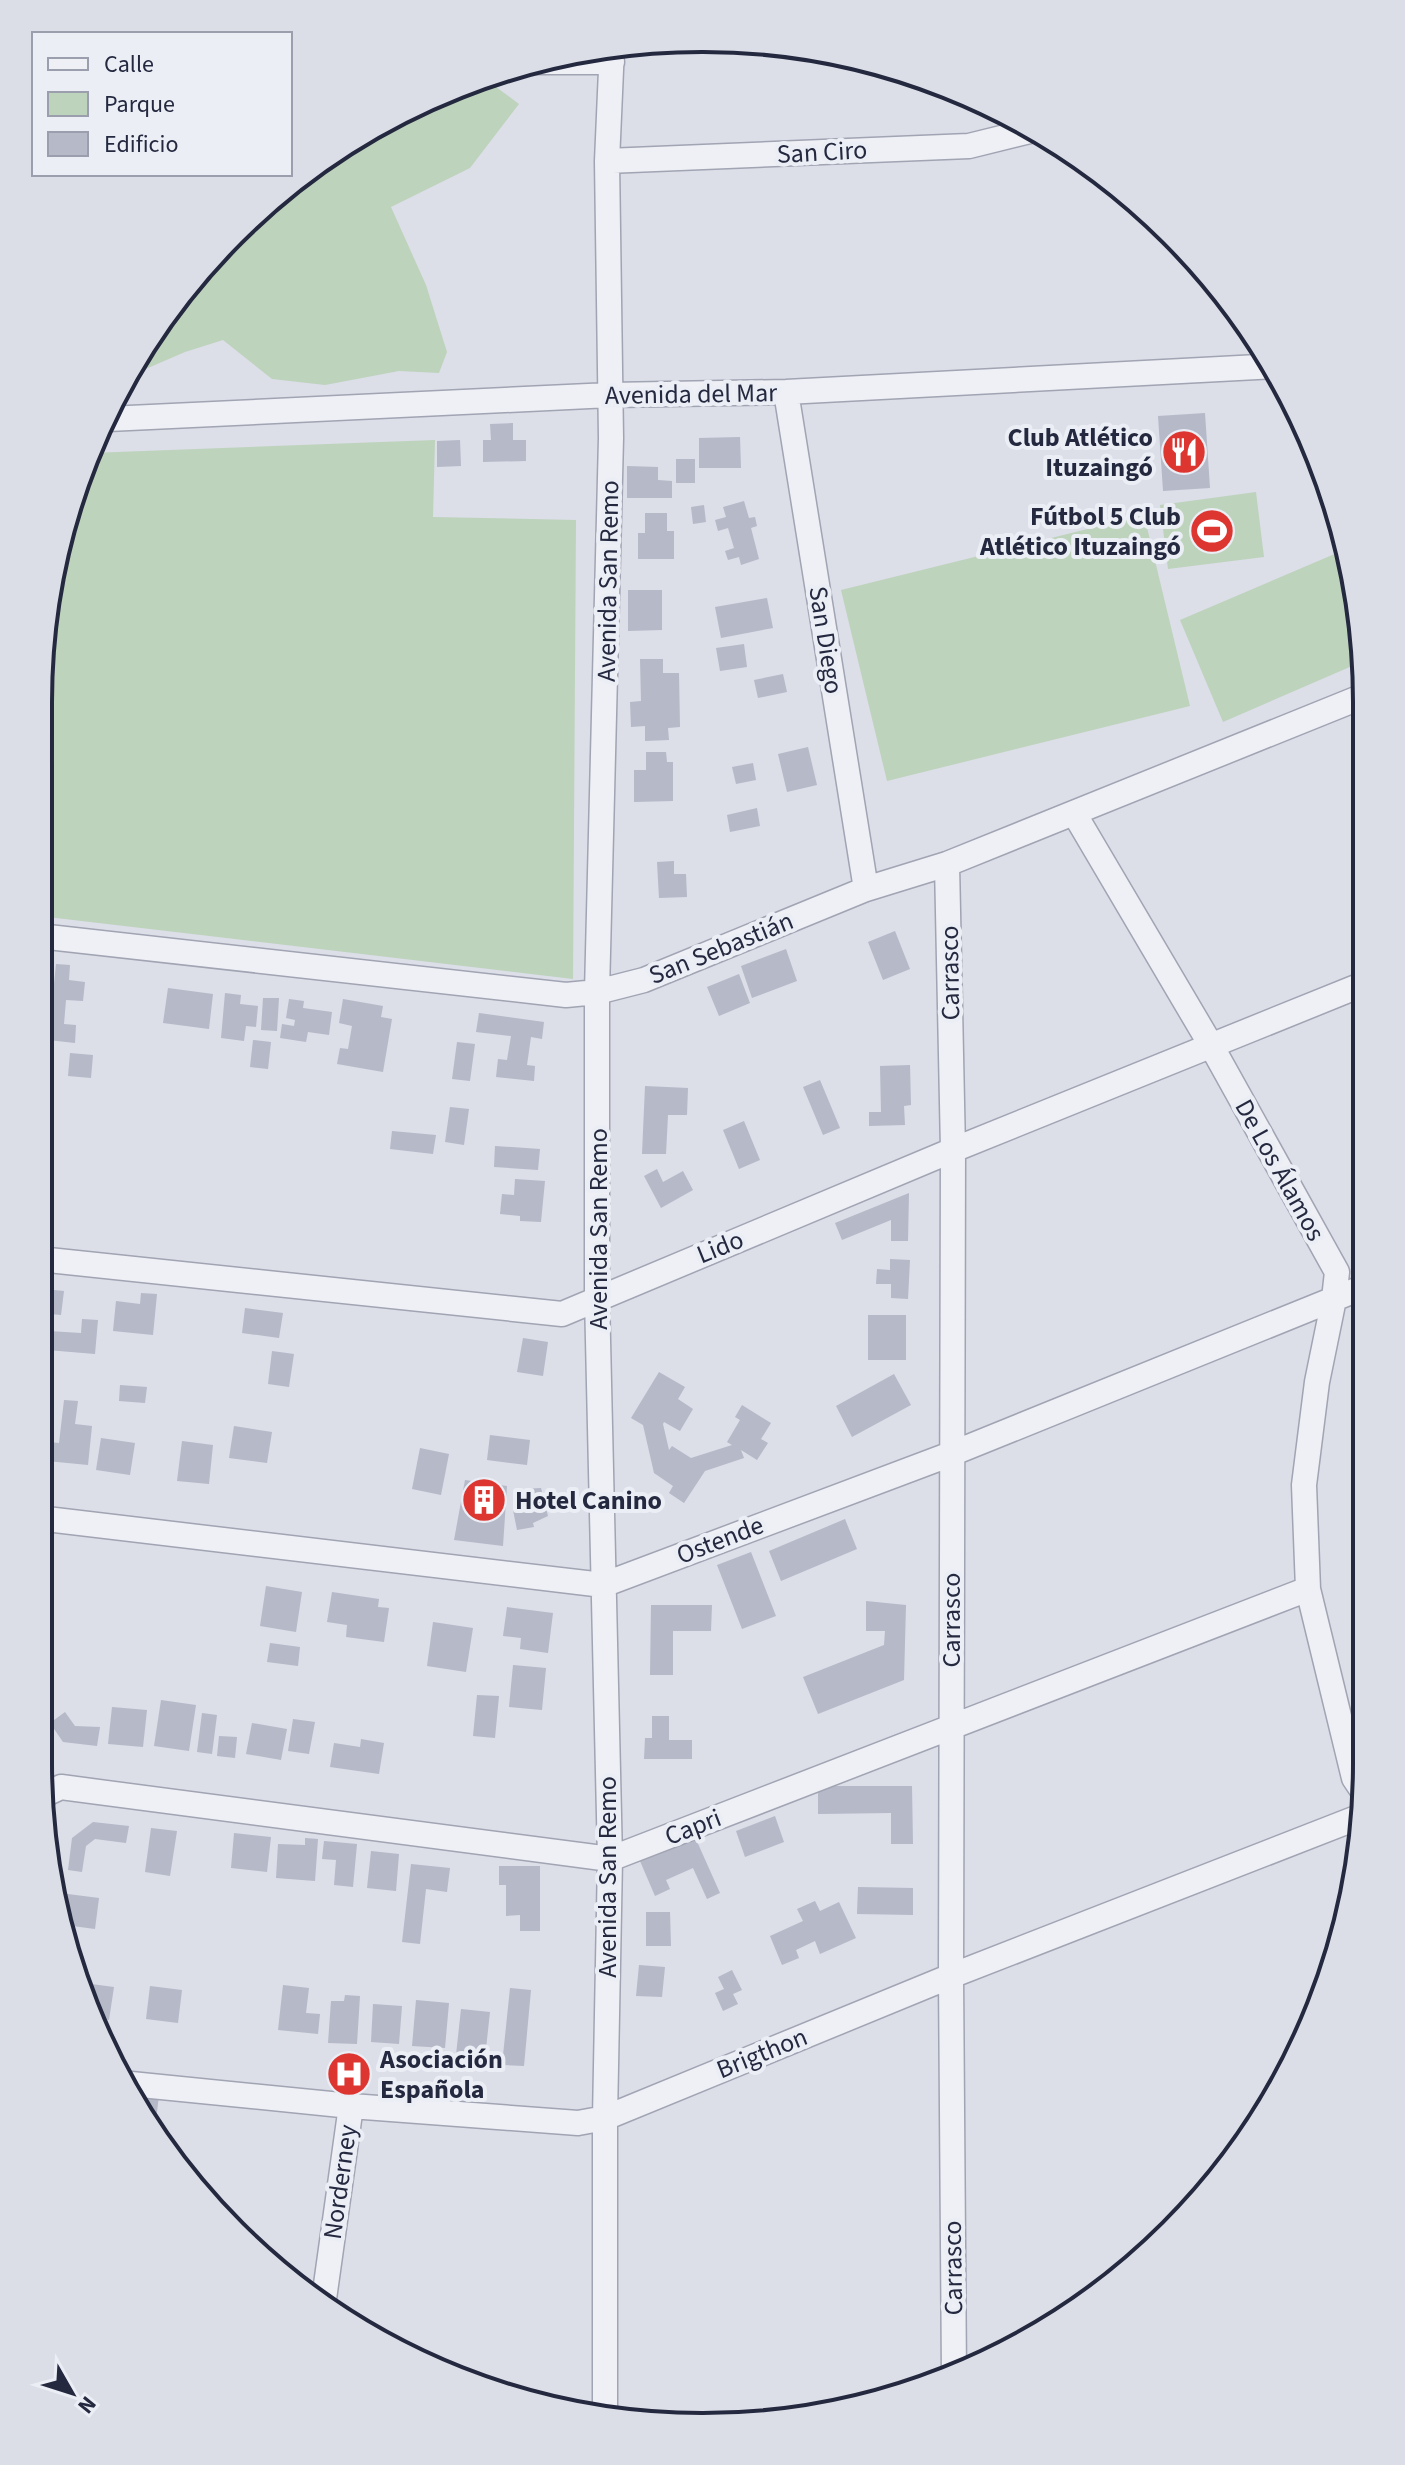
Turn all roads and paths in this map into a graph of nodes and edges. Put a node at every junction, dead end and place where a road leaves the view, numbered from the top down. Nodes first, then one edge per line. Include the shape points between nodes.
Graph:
1 (612, 59) edge
2 (1018, 134) edge
3 (607, 161) junction
4 (1259, 367) edge
5 (786, 392) junction
6 (610, 395) junction
7 (117, 419) edge
8 (1353, 700) edge
9 (1074, 813) junction
10 (947, 864) junction
11 (866, 889) junction
12 (52, 937) edge
13 (1353, 988) edge
14 (597, 992) junction
15 (1212, 1047) junction
16 (953, 1150) junction
17 (52, 1260) edge
18 (1353, 1291) edge
19 (597, 1297) junction
20 (1334, 1299) junction
21 (951, 1454) junction
22 (52, 1520) edge
23 (603, 1585) junction
24 (1308, 1589) junction
25 (952, 1726) junction
26 (1353, 1773) edge
27 (53, 1790) edge
28 (1350, 1820) edge
29 (610, 1859) junction
30 (951, 1976) junction
31 (137, 2085) edge
32 (351, 2106) junction
33 (605, 2118) junction
34 (325, 2292) edge
35 (960, 2359) edge
36 (605, 2405) edge

1 - 3 street, Avenida San Remo
2 - 3 street, San Ciro via 969,146
3 - 6 street, Avenida San Remo
4 - 5 street, Avenida del Mar
5 - 6 street, Avenida del Mar
5 - 11 street, San Diego
6 - 7 street, Avenida del Mar
6 - 14 street, Avenida San Remo
8 - 9 street, San Sebastián
9 - 10 street, San Sebastián
9 - 15 street, De Los Álamos
10 - 11 street, San Sebastián
10 - 16 street, Carrasco
11 - 14 street, San Sebastián via 644,980
12 - 14 street, San Sebastián via 566,995
13 - 15 street, Lido
14 - 19 street, Avenida San Remo
15 - 16 street, Lido
15 - 20 street, De Los Álamos via 1337,1272
16 - 19 street, Lido
16 - 21 street, Carrasco
17 - 19 street, Lido via 562,1314
18 - 20 street, Ostende
19 - 23 street, Avenida San Remo
20 - 21 street, Ostende
20 - 24 street, De Los Álamos via 1304,1485
21 - 23 street, Ostende
21 - 25 street, Carrasco
22 - 23 street, Ostende
23 - 29 street, Avenida San Remo
24 - 25 street, Capri
24 - 26 street, De Los Álamos
25 - 29 street, Capri
25 - 30 street, Carrasco
27 - 29 street, Capri via 61,1787
28 - 30 street, Brigthon
29 - 33 street, Avenida San Remo
30 - 33 street, Brigthon
30 - 35 street, Carrasco
31 - 32 street, Brigthon
32 - 33 street, Brigthon via 578,2123
32 - 34 street, Norderney
33 - 36 street, Avenida San Remo

